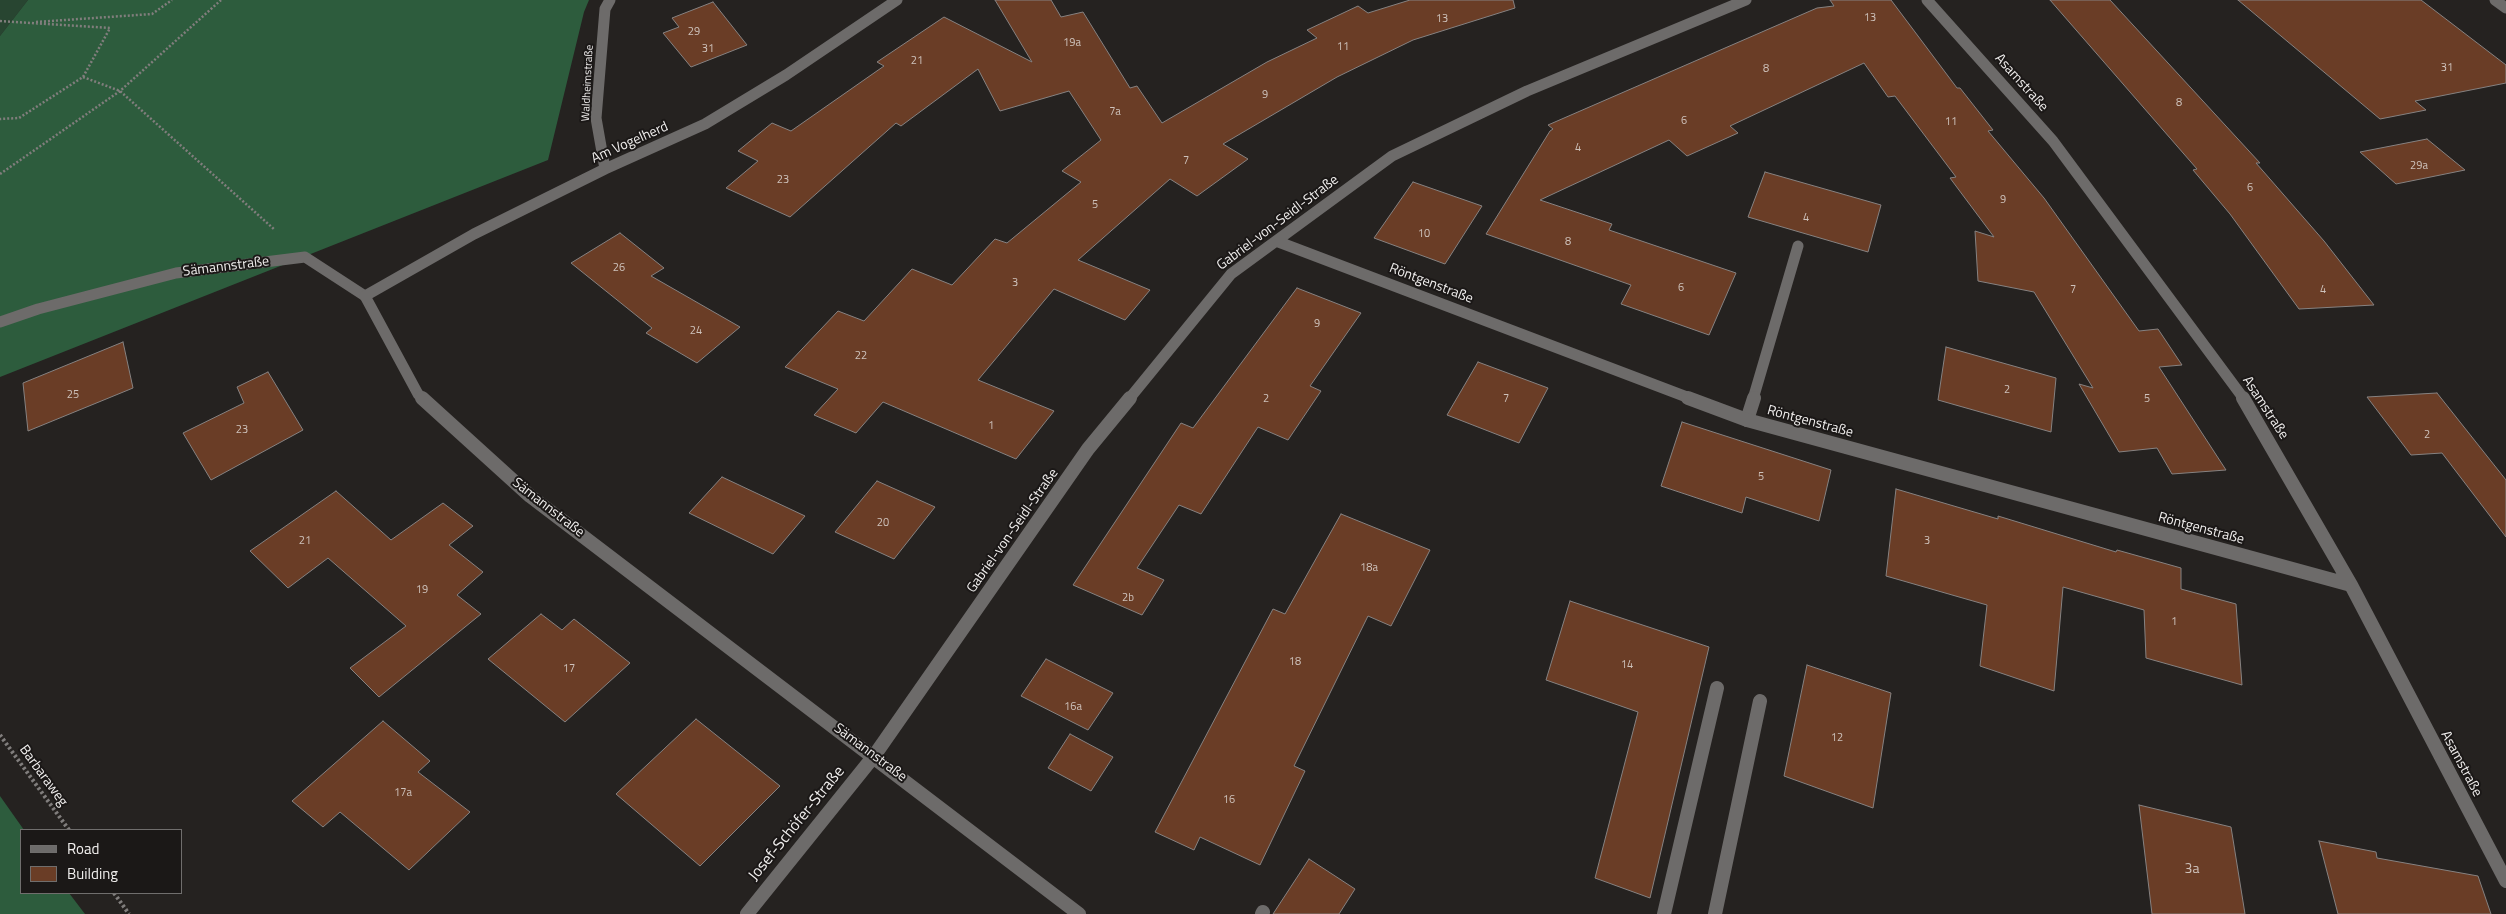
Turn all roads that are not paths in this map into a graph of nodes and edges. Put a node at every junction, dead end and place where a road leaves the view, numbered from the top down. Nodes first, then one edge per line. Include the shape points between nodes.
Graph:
1 (610, 0) edge
2 (897, 0) edge
3 (1746, 0) edge
4 (1927, 0) edge
5 (2495, 0) edge
6 (2506, 8) edge
7 (605, 169) junction
8 (1276, 241) junction
9 (1798, 246) dead end
10 (365, 296) junction
11 (0, 322) edge
12 (1748, 420) junction
13 (2351, 585) junction
14 (1718, 688) dead end
15 (1760, 701) dead end
16 (874, 756) junction
17 (2506, 881) edge
18 (747, 914) edge
19 (1079, 914) edge
20 (1664, 914) edge
21 (1715, 914) edge

1 - 7 street, Waldheimstraße via 606,9 596,118
2 - 7 street, Am Vogelherd via 786,75 705,124
3 - 8 street, Gabriel-von-Seidl-Straße via 1527,91 1392,156
4 - 13 street, Asamstraße via 2053,141 2252,410
5 - 6 street
7 - 10 street, Am Vogelherd via 474,234
8 - 12 street, Röntgenstraße
8 - 16 street, Gabriel-von-Seidl-Straße via 1231,274 1088,449
9 - 12 street
10 - 11 street, Sämannstraße via 305,257 176,273
10 - 16 street, Sämannstraße via 418,394 530,496
12 - 13 street, Röntgenstraße
13 - 17 street, Asamstraße
14 - 20 street
15 - 21 street
16 - 18 street, Josef-Schöfer-Straße
16 - 19 street, Sämannstraße

